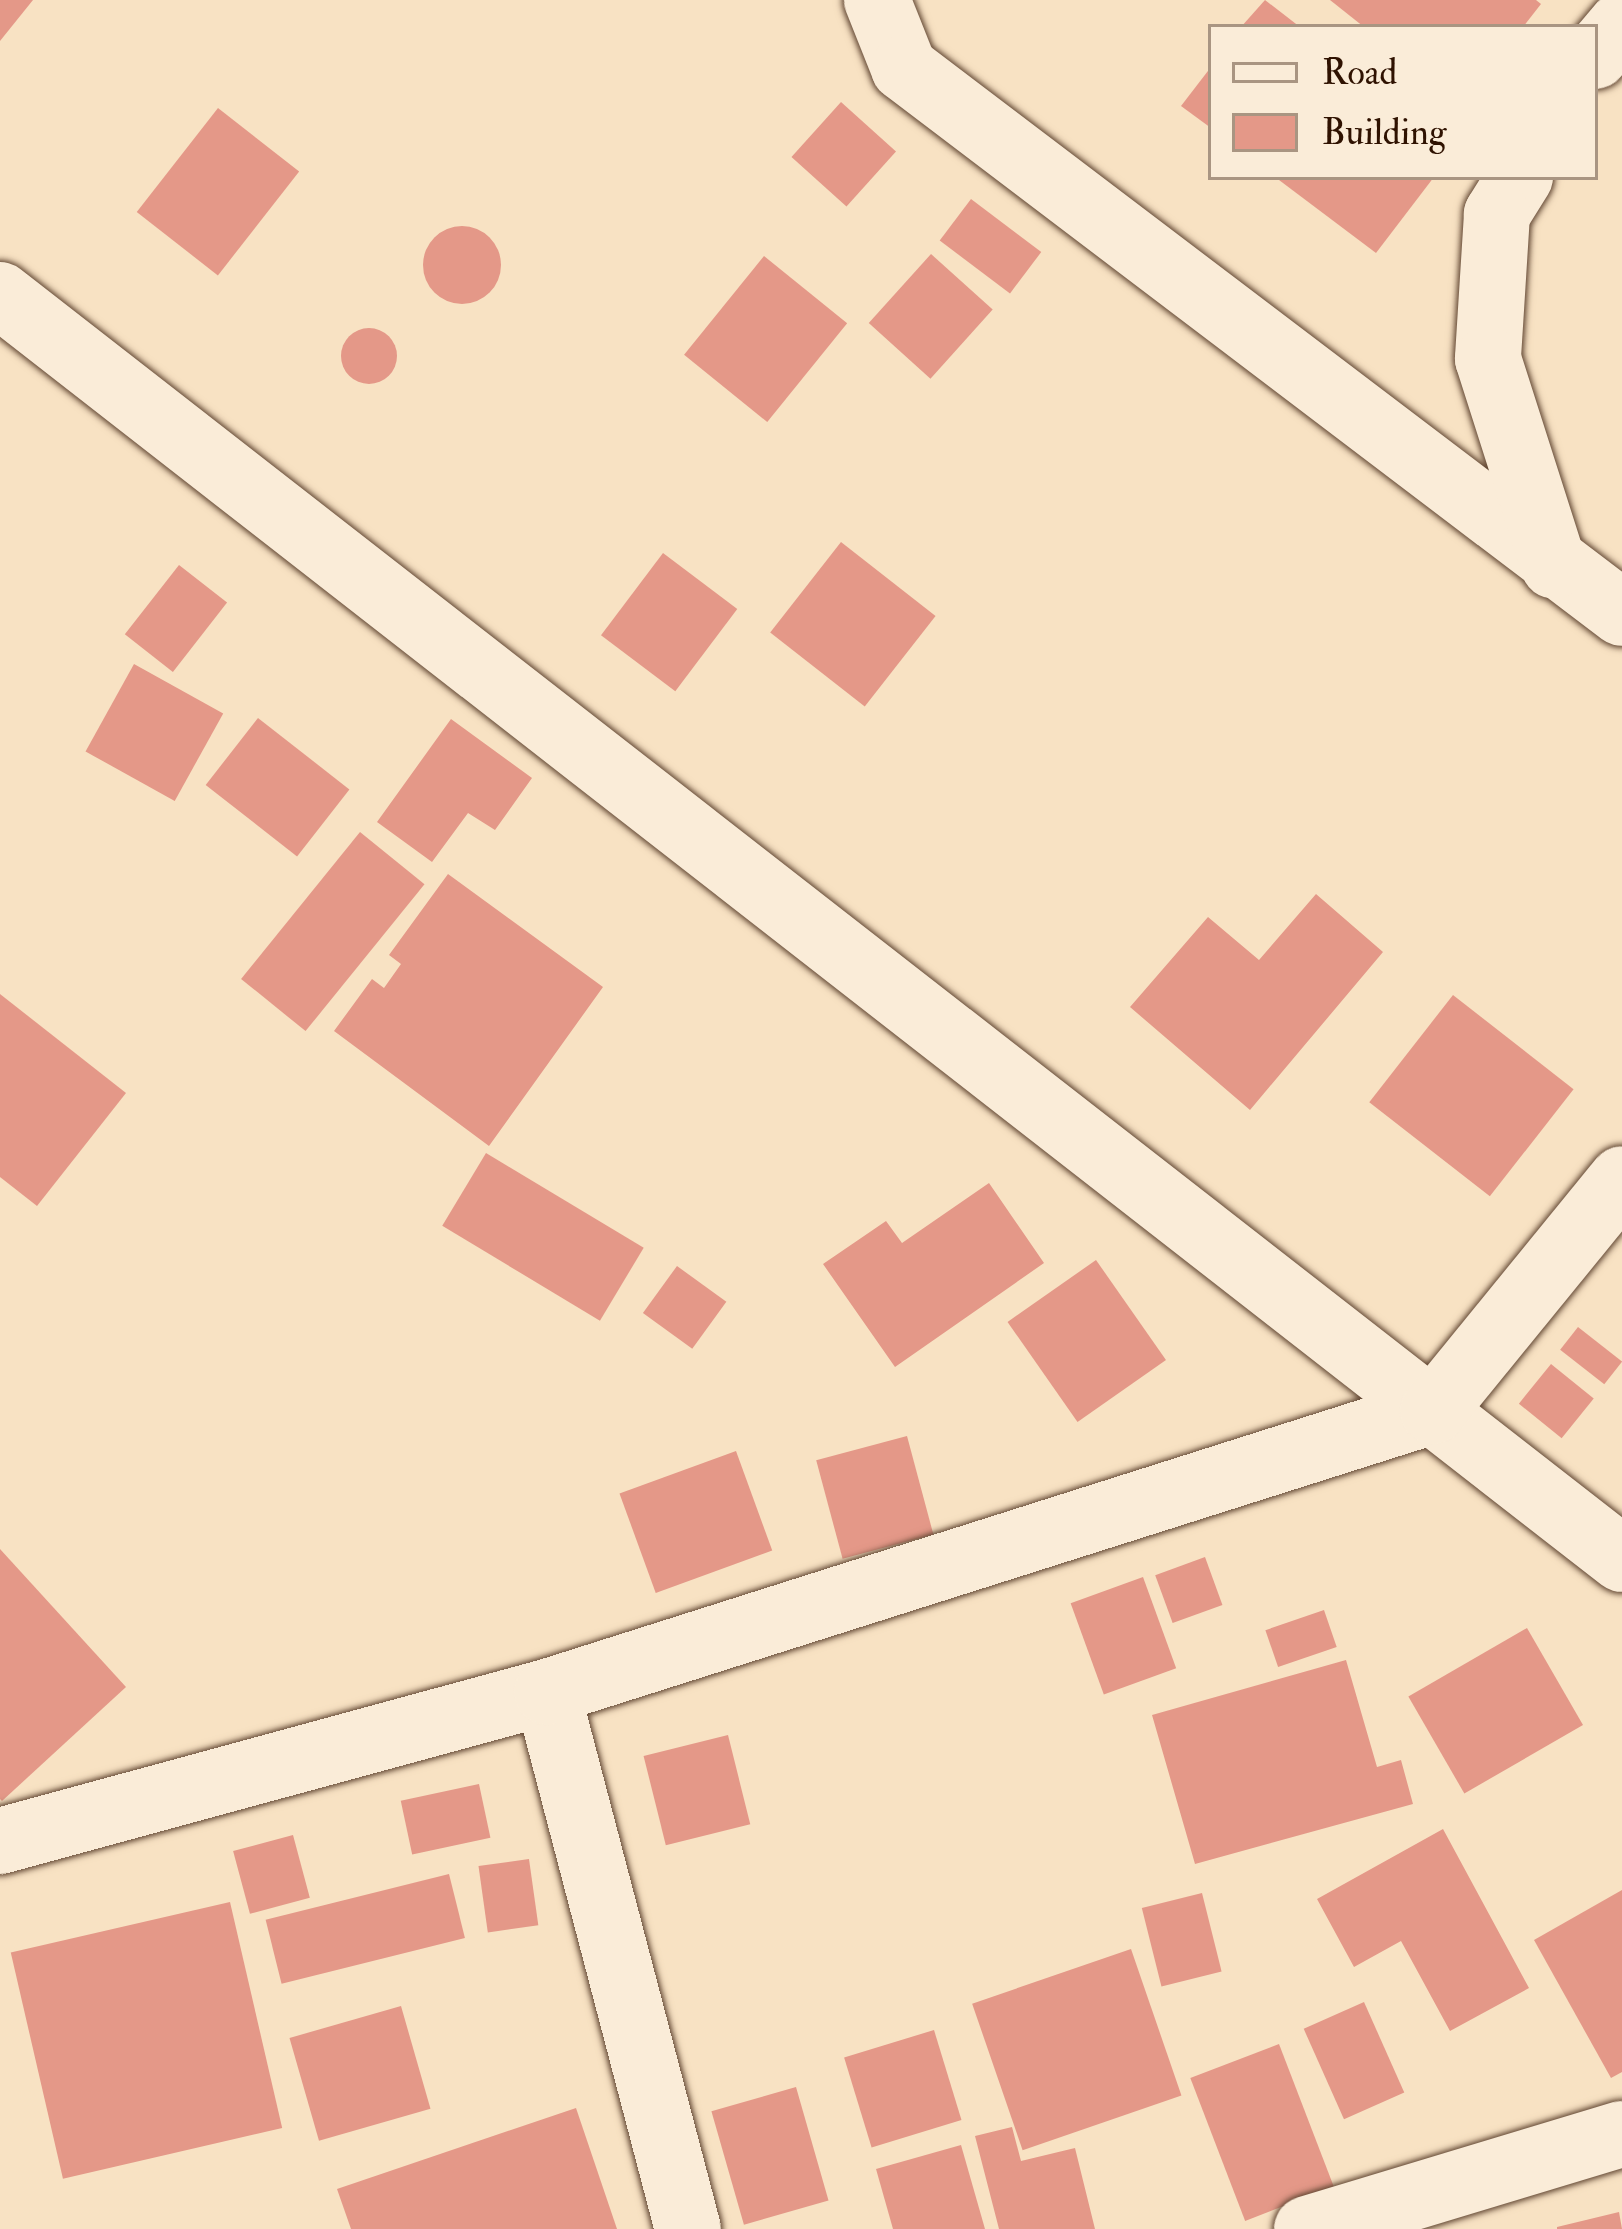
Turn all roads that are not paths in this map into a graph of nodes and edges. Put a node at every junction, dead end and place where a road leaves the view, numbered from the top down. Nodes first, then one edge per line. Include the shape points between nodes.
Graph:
1 (878, 0) edge
2 (1622, 23) edge
3 (1598, 52) edge
4 (1518, 180) edge
5 (0, 295) edge
6 (1554, 566) junction
7 (1622, 613) edge
8 (1622, 1179) edge
9 (1433, 1411) junction
10 (1622, 1558) edge
11 (548, 1692) junction
12 (0, 1841) edge
13 (1622, 2134) edge
14 (1429, 2213) edge
15 (688, 2229) edge
16 (1307, 2229) edge

1 - 6 street via 904,68
2 - 3 street
4 - 6 street via 1497,214 1488,359
5 - 9 street
6 - 7 street
8 - 9 street
9 - 10 street
9 - 11 street
11 - 12 street
11 - 15 street
13 - 14 street
14 - 16 street

